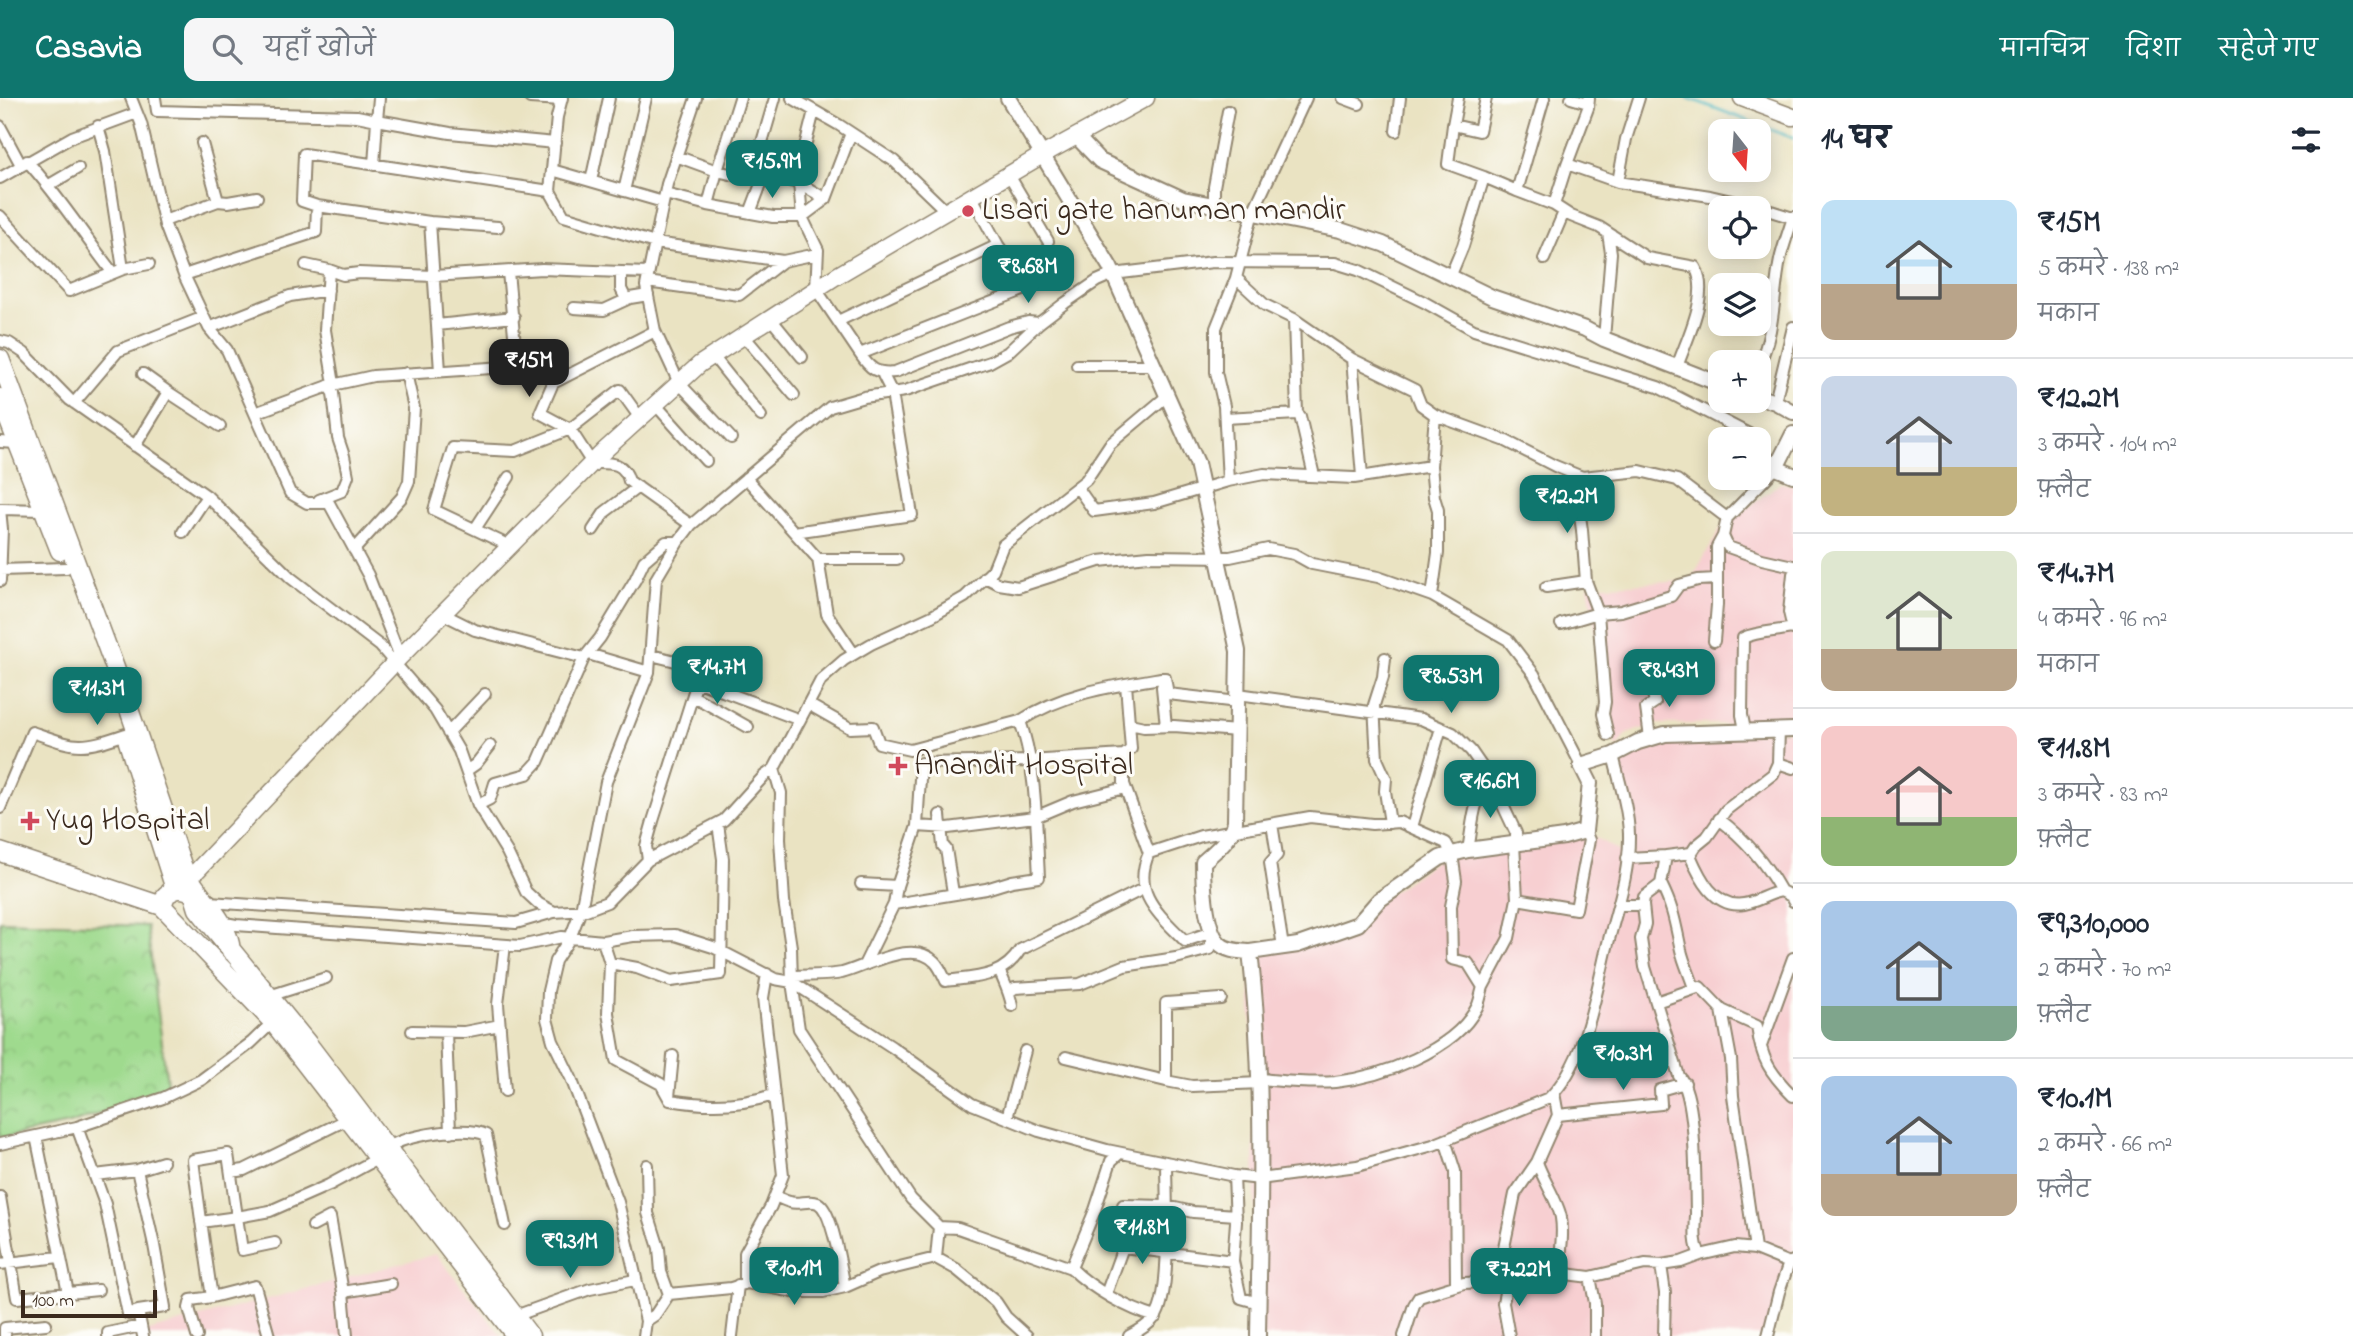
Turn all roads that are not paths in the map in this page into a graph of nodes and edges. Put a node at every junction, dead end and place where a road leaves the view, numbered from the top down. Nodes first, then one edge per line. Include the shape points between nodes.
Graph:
1 (131, 98) edge
2 (155, 98) edge
3 (379, 98) edge
4 (530, 98) edge
5 (609, 98) edge
6 (646, 98) edge
7 (696, 98) edge
8 (740, 98) edge
9 (775, 98) edge
10 (793, 98) edge
11 (1008, 98) edge
12 (1306, 98) edge
13 (1343, 98) edge
14 (1401, 98) edge
15 (1458, 98) edge
16 (1486, 98) edge
17 (1544, 98) edge
18 (1571, 98) edge
19 (1639, 98) edge
20 (1742, 98) edge
21 (561, 99) edge
22 (1135, 101) edge
23 (1589, 101) edge
24 (1359, 104) dead end
25 (814, 111) junction
26 (1228, 111) dead end
27 (137, 113) junction
28 (1793, 117) edge
29 (377, 120) junction
30 (1453, 125) junction
31 (0, 126) edge
32 (98, 126) junction
33 (1396, 131) dead end
34 (851, 133) junction
35 (1077, 137) junction
36 (202, 143) dead end
37 (555, 143) junction
38 (1044, 154) junction
39 (676, 156) junction
40 (24, 163) junction
41 (1567, 164) junction
42 (373, 165) junction
43 (78, 168) dead end
44 (552, 170) junction
45 (716, 171) junction
46 (759, 175) junction
47 (1009, 175) junction
48 (1484, 177) junction
49 (0, 178) edge
50 (591, 181) junction
51 (1618, 182) junction
52 (797, 183) junction
53 (49, 185) junction
54 (550, 191) junction
55 (624, 191) junction
56 (1517, 191) junction
57 (257, 197) dead end
58 (972, 197) junction
59 (664, 198) junction
60 (826, 199) junction
61 (218, 201) junction
62 (708, 205) junction
63 (317, 206) junction
64 (1214, 206) junction
65 (1559, 209) junction
66 (947, 212) junction
67 (1253, 212) junction
68 (750, 213) junction
69 (0, 216) edge
70 (802, 218) junction
71 (1793, 218) edge
72 (164, 220) junction
73 (430, 222) junction
74 (498, 226) dead end
75 (1608, 233) junction
76 (1048, 241) dead end
77 (655, 243) junction
78 (998, 245) junction
79 (817, 254) junction
80 (1544, 259) dead end
81 (783, 261) junction
82 (1241, 262) junction
83 (149, 264) dead end
84 (306, 265) dead end
85 (118, 271) junction
86 (329, 271) junction
87 (508, 272) junction
88 (621, 272) junction
89 (1113, 274) junction
90 (184, 275) junction
91 (434, 276) junction
92 (648, 277) junction
93 (1450, 277) junction
94 (1236, 278) junction
95 (817, 289) junction
96 (328, 290) junction
97 (648, 295) junction
98 (626, 299) junction
99 (575, 308) dead end
100 (204, 317) junction
101 (514, 317) junction
102 (771, 319) junction
103 (1294, 319) junction
104 (838, 321) junction
105 (1039, 323) junction
106 (437, 325) junction
107 (1793, 327) edge
108 (209, 328) junction
109 (655, 331) junction
110 (744, 336) junction
111 (1604, 340) junction
112 (0, 341) edge
113 (1765, 350) edge
114 (860, 354) junction
115 (713, 356) junction
116 (802, 357) dead end
117 (0, 359) edge
118 (1352, 359) junction
119 (1077, 365) dead end
120 (1153, 365) junction
121 (517, 366) junction
122 (1676, 366) junction
123 (440, 371) junction
124 (406, 373) junction
125 (882, 373) junction
126 (143, 374) dead end
127 (1708, 379) edge
128 (553, 383) junction
129 (679, 383) junction
130 (328, 386) junction
131 (168, 392) junction
132 (892, 393) junction
133 (794, 395) dead end
134 (1167, 396) junction
135 (0, 398) edge
136 (1771, 401) edge
137 (1775, 402) junction
138 (74, 403) junction
139 (655, 404) junction
140 (1793, 412) edge
141 (255, 413) junction
142 (1297, 414) junction
143 (1435, 415) junction
144 (761, 416) dead end
145 (640, 418) junction
146 (1225, 418) junction
147 (220, 426) dead end
148 (1735, 427) edge
149 (570, 429) junction
150 (1793, 434) edge
151 (731, 438) dead end
152 (8, 442) edge
153 (135, 446) junction
154 (706, 461) dead end
155 (1771, 462) edge
156 (592, 463) junction
157 (1431, 466) junction
158 (1776, 468) junction
159 (1574, 474) junction
160 (1793, 475) edge
161 (1314, 476) junction
162 (1362, 476) junction
163 (509, 477) dead end
164 (746, 478) junction
165 (1227, 481) junction
166 (638, 487) junction
167 (1077, 487) junction
168 (1202, 488) junction
169 (206, 496) junction
170 (314, 503) junction
171 (0, 509) edge
172 (43, 510) junction
173 (1727, 518) junction
174 (691, 525) junction
175 (475, 529) junction
176 (593, 530) dead end
177 (183, 532) dead end
178 (794, 532) junction
179 (1723, 536) junction
180 (678, 542) junction
181 (510, 546) junction
182 (354, 550) junction
183 (1219, 557) junction
184 (818, 558) junction
185 (897, 559) dead end
186 (72, 566) junction
187 (1793, 566) edge
188 (0, 570) edge
189 (1793, 574) edge
190 (985, 577) junction
191 (1716, 579) junction
192 (0, 581) edge
193 (1586, 581) junction
194 (1546, 587) dead end
195 (1432, 596) junction
196 (1598, 612) junction
197 (443, 614) junction
198 (1561, 624) dead end
199 (1792, 628) edge
200 (1714, 641) dead end
201 (854, 654) junction
202 (651, 655) junction
203 (586, 656) junction
204 (1385, 658) dead end
205 (397, 660) junction
206 (111, 670) junction
207 (649, 672) junction
208 (1161, 678) junction
209 (697, 682) junction
210 (1126, 684) junction
211 (1650, 684) dead end
212 (485, 694) dead end
213 (693, 696) junction
214 (1238, 698) junction
215 (808, 704) junction
216 (1374, 713) junction
217 (800, 720) junction
218 (1020, 721) junction
219 (1130, 724) junction
220 (1166, 726) junction
221 (748, 727) dead end
222 (1440, 728) junction
223 (1745, 730) junction
224 (1786, 730) edge
225 (1237, 732) junction
226 (448, 733) junction
227 (126, 734) junction
228 (1608, 735) dead end
229 (1650, 738) junction
230 (491, 746) dead end
231 (1124, 755) junction
232 (1612, 755) junction
233 (1030, 761) junction
234 (1779, 763) junction
235 (1581, 765) junction
236 (1793, 768) edge
237 (774, 769) junction
238 (466, 771) junction
239 (1491, 780) junction
240 (1125, 788) junction
241 (478, 805) junction
242 (0, 808) edge
243 (940, 816) dead end
244 (1035, 817) junction
245 (1719, 820) junction
246 (1390, 823) junction
247 (718, 824) junction
248 (1272, 824) junction
249 (917, 826) junction
250 (1412, 827) junction
251 (941, 828) junction
252 (1233, 831) junction
253 (1585, 831) junction
254 (0, 841) edge
255 (1516, 844) junction
256 (1468, 850) junction
257 (0, 852) edge
258 (1149, 853) junction
259 (1690, 853) junction
260 (1452, 854) junction
261 (1666, 856) junction
262 (31, 857) junction
263 (1627, 858) junction
264 (648, 860) junction
265 (861, 884) dead end
266 (1661, 884) junction
267 (897, 886) junction
268 (1143, 888) junction
269 (1781, 891) junction
270 (953, 893) junction
271 (172, 897) junction
272 (1517, 899) junction
273 (1793, 901) edge
274 (209, 902) junction
275 (894, 904) junction
276 (1619, 905) junction
277 (1643, 905) junction
278 (581, 910) junction
279 (554, 912) junction
280 (220, 922) junction
281 (1212, 932) junction
282 (570, 937) junction
283 (603, 941) junction
284 (505, 945) junction
285 (1283, 947) junction
286 (231, 951) junction
287 (723, 951) junction
288 (1250, 952) junction
289 (1793, 958) edge
290 (610, 963) junction
291 (864, 965) junction
292 (999, 970) junction
293 (767, 974) junction
294 (326, 978) dead end
295 (792, 979) junction
296 (1483, 987) junction
297 (1694, 988) junction
298 (1009, 992) junction
299 (269, 996) junction
300 (1221, 999) dead end
301 (1656, 1002) junction
302 (1012, 1006) dead end
303 (1722, 1010) junction
304 (278, 1017) junction
305 (500, 1025) junction
306 (412, 1031) dead end
307 (446, 1032) junction
308 (1760, 1049) junction
309 (1026, 1051) dead end
310 (673, 1056) dead end
311 (1066, 1057) dead end
312 (1166, 1081) junction
313 (1260, 1081) junction
314 (1685, 1083) junction
315 (505, 1091) dead end
316 (1554, 1093) junction
317 (773, 1095) junction
318 (1793, 1096) edge
319 (668, 1097) junction
320 (1558, 1115) junction
321 (1007, 1118) junction
322 (348, 1119) junction
323 (77, 1127) junction
324 (450, 1132) junction
325 (36, 1136) junction
326 (1445, 1140) junction
327 (0, 1144) edge
328 (381, 1152) junction
329 (1120, 1153) junction
330 (163, 1162) dead end
331 (1166, 1162) junction
332 (1537, 1162) junction
333 (647, 1165) dead end
334 (137, 1170) junction
335 (231, 1172) junction
336 (95, 1175) junction
337 (1234, 1176) junction
338 (1260, 1180) junction
339 (775, 1196) junction
340 (0, 1197) edge
341 (1123, 1205) dead end
342 (1166, 1206) junction
343 (1236, 1215) junction
344 (237, 1217) junction
345 (1122, 1219) dead end
346 (201, 1222) junction
347 (505, 1225) dead end
348 (313, 1226) dead end
349 (939, 1227) junction
350 (275, 1243) dead end
351 (1123, 1247) junction
352 (1755, 1249) junction
353 (1165, 1254) junction
354 (1700, 1255) junction
355 (59, 1257) junction
356 (936, 1258) junction
357 (1233, 1261) junction
358 (1791, 1262) edge
359 (6, 1263) edge
360 (1661, 1265) junction
361 (1071, 1268) junction
362 (1558, 1273) junction
363 (1590, 1277) junction
364 (635, 1280) junction
365 (1502, 1281) junction
366 (391, 1284) dead end
367 (742, 1284) junction
368 (1456, 1285) junction
369 (845, 1287) junction
370 (98, 1290) dead end
371 (344, 1292) junction
372 (68, 1293) junction
373 (669, 1294) junction
374 (1106, 1294) junction
375 (212, 1297) junction
376 (1259, 1303) junction
377 (138, 1311) junction
378 (515, 1316) junction
379 (1156, 1317) junction
380 (646, 1321) junction
381 (46, 1324) dead end
382 (142, 1331) edge
383 (524, 1335) edge
384 (5, 1336) edge
385 (108, 1336) edge
386 (197, 1336) edge
387 (269, 1336) edge
388 (347, 1336) edge
389 (644, 1336) edge
390 (733, 1336) edge
391 (1027, 1336) edge
392 (1129, 1336) edge
393 (1258, 1336) edge
394 (1404, 1336) edge
395 (1509, 1336) edge
396 (1595, 1336) edge
397 (1664, 1336) edge
398 (1769, 1336) edge

1 - 27 street
2 - 29 street via 157,111
3 - 29 street
4 - 21 street
5 - 50 street
6 - 55 street
7 - 39 street
8 - 45 street
9 - 46 street
10 - 25 street
11 - 38 street
12 - 67 street
13 - 24 street
14 - 33 street
15 - 30 street
16 - 30 street via 1479,131
17 - 56 street
18 - 23 street
19 - 51 street
20 - 28 main road
21 - 37 street
22 - 35 main road
23 - 41 street
25 - 34 street
25 - 52 street
26 - 64 street
27 - 32 street
27 - 72 street
29 - 37 street via 450,133
29 - 42 street
30 - 48 street via 1448,164
31 - 40 street
32 - 40 street
32 - 85 street via 105,150
34 - 60 street
34 - 66 street via 894,161
35 - 38 main road
35 - 64 street via 1100,161 1183,199
36 - 61 street
37 - 44 street
38 - 47 main road
38 - 89 street
39 - 45 street
39 - 59 street
40 - 49 street
40 - 53 street
41 - 51 street
41 - 65 street
42 - 54 street
42 - 63 street via 304,154 302,201
43 - 53 street
44 - 50 street
44 - 54 street
45 - 46 street
45 - 62 street
46 - 52 street
46 - 68 street
47 - 58 main road
47 - 76 street
48 - 56 street
48 - 93 street
50 - 55 street
51 - 71 street via 1710,196
52 - 60 street
52 - 70 street
53 - 85 street via 70,217
54 - 77 street via 564,216
55 - 59 street
56 - 65 street
57 - 61 street
58 - 66 main road
58 - 78 street
59 - 62 street
59 - 77 street
60 - 70 street
61 - 72 street
62 - 68 street
63 - 73 street
63 - 90 street via 316,232
64 - 67 street
65 - 75 street
65 - 80 street
66 - 95 main road
67 - 82 street
67 - 93 street via 1383,244
68 - 70 street
69 - 85 street via 69,291
70 - 79 street
71 - 113 street via 1780,259
72 - 90 street
73 - 74 street
73 - 91 street
75 - 111 street via 1611,253
75 - 122 street via 1647,258 1695,267 1698,272 1700,301
77 - 81 street
77 - 92 street
78 - 104 street
78 - 114 street via 1028,288
79 - 81 street
79 - 95 street
81 - 92 street via 739,295
82 - 89 street
82 - 94 street
82 - 148 street via 1335,263 1358,270 1474,330 1658,387
83 - 85 street
84 - 86 street
86 - 91 street
86 - 96 street
87 - 88 street
87 - 91 street
87 - 101 street
88 - 92 street
88 - 98 street
89 - 105 street
89 - 120 street
90 - 100 street
91 - 106 street
92 - 97 street
93 - 111 street
94 - 103 street via 1265,305
94 - 146 street via 1216,328 1216,372
95 - 102 main road
95 - 104 street
96 - 108 street via 290,296
96 - 130 street via 325,330 334,384
97 - 98 street
97 - 109 street
98 - 99 street via 604,310
100 - 108 street
100 - 138 street via 118,351
101 - 106 street
101 - 121 street
102 - 110 main road
102 - 116 street
103 - 118 street
103 - 142 street
104 - 114 street
105 - 125 street via 1009,327
105 - 132 street via 990,362
106 - 123 street
107 - 137 street
108 - 141 street via 227,350
109 - 128 street
109 - 129 street
110 - 115 main road
110 - 133 street
111 - 122 street
112 - 138 street via 24,353
114 - 125 street
115 - 129 main road
115 - 144 street
117 - 186 main road
118 - 143 street via 1415,390 1421,405
118 - 162 street
119 - 120 street
120 - 134 street
121 - 123 street
121 - 128 street via 549,363
122 - 127 street
123 - 124 street
124 - 130 street
124 - 182 street via 414,408 409,481 402,497
125 - 132 street
126 - 131 street
128 - 149 street via 540,413
129 - 139 main road
129 - 151 street
130 - 141 street
130 - 170 street via 348,476 342,491
131 - 147 street
131 - 153 street
132 - 164 street via 830,407
132 - 178 street via 912,515
134 - 167 street via 1110,443
134 - 168 street via 1197,463
135 - 152 main road
136 - 137 street
137 - 140 street
138 - 153 street
139 - 145 main road
139 - 154 street
141 - 170 street via 290,493
142 - 146 street
142 - 161 street
143 - 157 street
143 - 159 street via 1506,441
145 - 149 street via 620,390
145 - 156 main road
146 - 165 street
149 - 156 street
149 - 175 street via 515,451 453,448 434,510
150 - 158 street
152 - 172 main road
153 - 169 street
155 - 158 street
156 - 166 street via 618,464
156 - 181 main road
157 - 162 street
157 - 195 street via 1438,510
158 - 160 street
158 - 173 street
159 - 173 street via 1640,471 1677,480
159 - 193 street
161 - 162 street
161 - 165 street via 1264,474
163 - 175 street
164 - 174 street
164 - 178 street
165 - 168 street
166 - 174 street
166 - 176 street via 605,512
167 - 168 street via 1094,511 1154,503
167 - 190 street via 1003,545 993,570
168 - 183 street
169 - 177 street
169 - 205 street via 291,578
170 - 182 street via 329,503
171 - 172 street
171 - 188 street
172 - 186 main road
173 - 179 street
174 - 180 street
175 - 181 street
178 - 184 street
179 - 187 street via 1728,547
179 - 191 street via 1717,548
180 - 202 street via 656,579
180 - 203 street via 666,542 644,561
181 - 197 main road
182 - 205 street via 368,575
183 - 190 street via 1099,561 1018,587
183 - 195 street via 1268,549
183 - 214 street via 1238,651
184 - 185 street
184 - 201 street via 827,614
186 - 188 street
186 - 206 main road
188 - 192 street
189 - 199 street
190 - 201 street via 965,597 932,617
191 - 196 street via 1679,585 1671,596 1621,611
191 - 200 street
193 - 194 street
193 - 196 street
195 - 235 street via 1508,640 1534,674
196 - 198 street
196 - 228 street
197 - 203 street via 475,630
197 - 205 main road
199 - 223 street via 1742,638
201 - 215 street via 821,680
202 - 207 street
202 - 209 street via 688,664 685,677
203 - 207 street
203 - 241 street via 538,762 527,774 495,783 491,799
204 - 216 street
205 - 226 street
205 - 271 main road
206 - 227 main road
206 - 271 main road
207 - 278 street via 606,782
208 - 210 street
208 - 214 street via 1165,678 1168,694
208 - 220 street
209 - 213 street
209 - 217 street
210 - 218 street via 1070,696
210 - 219 street
211 - 229 street via 1655,702 1646,708
212 - 226 street
213 - 221 street
213 - 264 street via 646,846
214 - 216 street
214 - 225 street
215 - 217 street
215 - 218 street via 850,728 873,727 879,743 910,750
216 - 222 street via 1421,719
216 - 246 street via 1377,759 1386,779
217 - 237 street
218 - 233 street
219 - 220 street
219 - 231 street via 1131,749
220 - 225 street
222 - 239 street via 1454,733
222 - 250 street
223 - 224 street
223 - 229 street
224 - 234 street
225 - 252 street
226 - 238 street
227 - 242 street via 73,747 32,732
227 - 271 main road
229 - 232 street
230 - 238 street
231 - 233 street
231 - 240 street
232 - 235 street
232 - 263 street via 1627,812
233 - 244 street
233 - 249 street via 921,763
234 - 236 street
234 - 245 street via 1773,774
235 - 253 street via 1590,783
237 - 247 street
237 - 295 street via 781,793 780,839
238 - 241 street
239 - 255 street via 1516,833
239 - 256 street via 1478,798
240 - 244 street via 1073,801
240 - 258 street
241 - 279 street via 526,892
243 - 251 street
244 - 251 street
244 - 270 street via 1039,877
245 - 259 street
245 - 269 street via 1746,844
246 - 248 street via 1310,817
246 - 250 street
247 - 264 street
247 - 287 street via 723,859
248 - 252 street
248 - 285 street via 1277,855 1270,863
249 - 251 street
249 - 267 street
250 - 260 street via 1446,843
251 - 270 street
252 - 258 street
252 - 281 street via 1203,862
253 - 255 street
253 - 272 street via 1589,840 1576,909
254 - 262 main road
255 - 256 street
255 - 272 street
256 - 260 street
257 - 262 main road
258 - 268 street
259 - 261 street
259 - 269 street via 1700,880 1723,899 1739,905
260 - 285 street via 1379,900 1357,924
260 - 296 street via 1456,881 1451,906 1452,959 1468,963
261 - 263 street
261 - 266 street
262 - 271 main road
263 - 276 street
264 - 278 street via 607,902
265 - 267 street
266 - 277 street via 1644,897
266 - 297 street
267 - 275 street
268 - 281 street via 1155,910 1185,941
268 - 292 street via 1020,950 1012,963
269 - 273 street
270 - 275 street
271 - 274 main road
271 - 286 main road via 185,888 193,893 198,909
271 - 304 main road via 177,920
272 - 296 street via 1509,938
274 - 279 street via 516,923
274 - 280 main road
275 - 291 street
276 - 277 street
276 - 316 street via 1587,1029
277 - 301 street via 1641,939
278 - 279 street
278 - 282 street
280 - 284 street
280 - 286 main road
281 - 288 street via 1229,949
281 - 298 street via 1210,949 1124,966 1080,984
282 - 283 street
282 - 284 street
282 - 364 street via 555,961 547,1019 618,1202
283 - 287 street via 675,935
283 - 290 street
284 - 305 street
285 - 288 street
286 - 299 main road
287 - 290 street via 721,974 713,977 671,981
287 - 293 street
288 - 313 street
289 - 308 street
290 - 319 street via 608,1013 616,1060 661,1084
291 - 292 street via 908,952 935,961 946,981 988,976
291 - 295 street
292 - 298 street
293 - 295 street
293 - 317 street via 763,998
294 - 299 street
295 - 321 street via 972,1104
295 - 349 street via 799,1029 911,1199
296 - 313 street via 1478,1007 1462,1028 1396,1068 1335,1082
297 - 301 street
297 - 303 street via 1700,987
298 - 302 street
299 - 304 main road
300 - 312 street via 1167,1003
301 - 314 street
303 - 308 street via 1757,1026
303 - 352 street
304 - 322 main road
304 - 323 street via 201,1080
304 - 328 main road
305 - 307 street
305 - 315 street
306 - 307 street
307 - 324 street
308 - 318 street via 1770,1071
309 - 321 street
310 - 319 street
311 - 312 street
312 - 313 street via 1192,1086
313 - 338 street
314 - 320 street via 1660,1090 1661,1104
314 - 354 street via 1690,1101 1695,1246
316 - 320 street
316 - 326 street
317 - 319 street via 752,1102 703,1104
317 - 339 street via 783,1167
320 - 332 street
321 - 329 street
322 - 328 main road
322 - 335 street via 244,1170
323 - 325 street
323 - 336 street
324 - 328 street via 414,1137
324 - 347 street via 486,1135
325 - 327 street
325 - 355 street
326 - 338 street via 1357,1166
326 - 368 street via 1455,1171
328 - 344 street via 329,1185 270,1211
328 - 378 main road
328 - 383 main road
329 - 331 street
329 - 361 street via 1111,1161
330 - 334 street
331 - 337 street
331 - 342 street
332 - 362 street via 1561,1216
332 - 365 street via 1515,1194
333 - 373 street via 648,1213
334 - 336 street
334 - 377 street via 165,1307
335 - 344 street
335 - 346 street via 228,1154 193,1160
336 - 377 street via 128,1314
337 - 338 street
337 - 343 street
338 - 376 street
339 - 367 street via 745,1253
339 - 369 street via 823,1207
340 - 359 street
341 - 342 street
342 - 343 street
342 - 353 street
343 - 357 street
344 - 346 street
344 - 350 street via 242,1250
345 - 351 street
346 - 375 street
348 - 371 street via 330,1217
349 - 356 street
349 - 361 street via 958,1228
351 - 353 street
351 - 374 street
352 - 354 street via 1735,1247
352 - 358 street
353 - 357 street
353 - 379 street via 1163,1301
354 - 360 street
355 - 359 street
355 - 372 street
356 - 369 street via 879,1272
356 - 391 street via 996,1302
357 - 376 street via 1241,1298
358 - 398 street
359 - 372 street via 17,1297
360 - 363 street via 1645,1264
360 - 397 street
361 - 374 street
362 - 363 street
362 - 365 street
363 - 396 street
364 - 378 street via 590,1289
364 - 380 street
365 - 368 street
365 - 395 street
366 - 371 street
367 - 369 street via 794,1292
367 - 373 street
367 - 390 street
368 - 394 street via 1419,1297
370 - 372 street
371 - 388 street
373 - 380 street
374 - 379 street
375 - 386 street via 191,1300
375 - 387 street via 255,1286
376 - 393 street
377 - 382 street
378 - 383 main road
379 - 392 street
380 - 389 street
381 - 384 street via 5,1328
382 - 385 street

